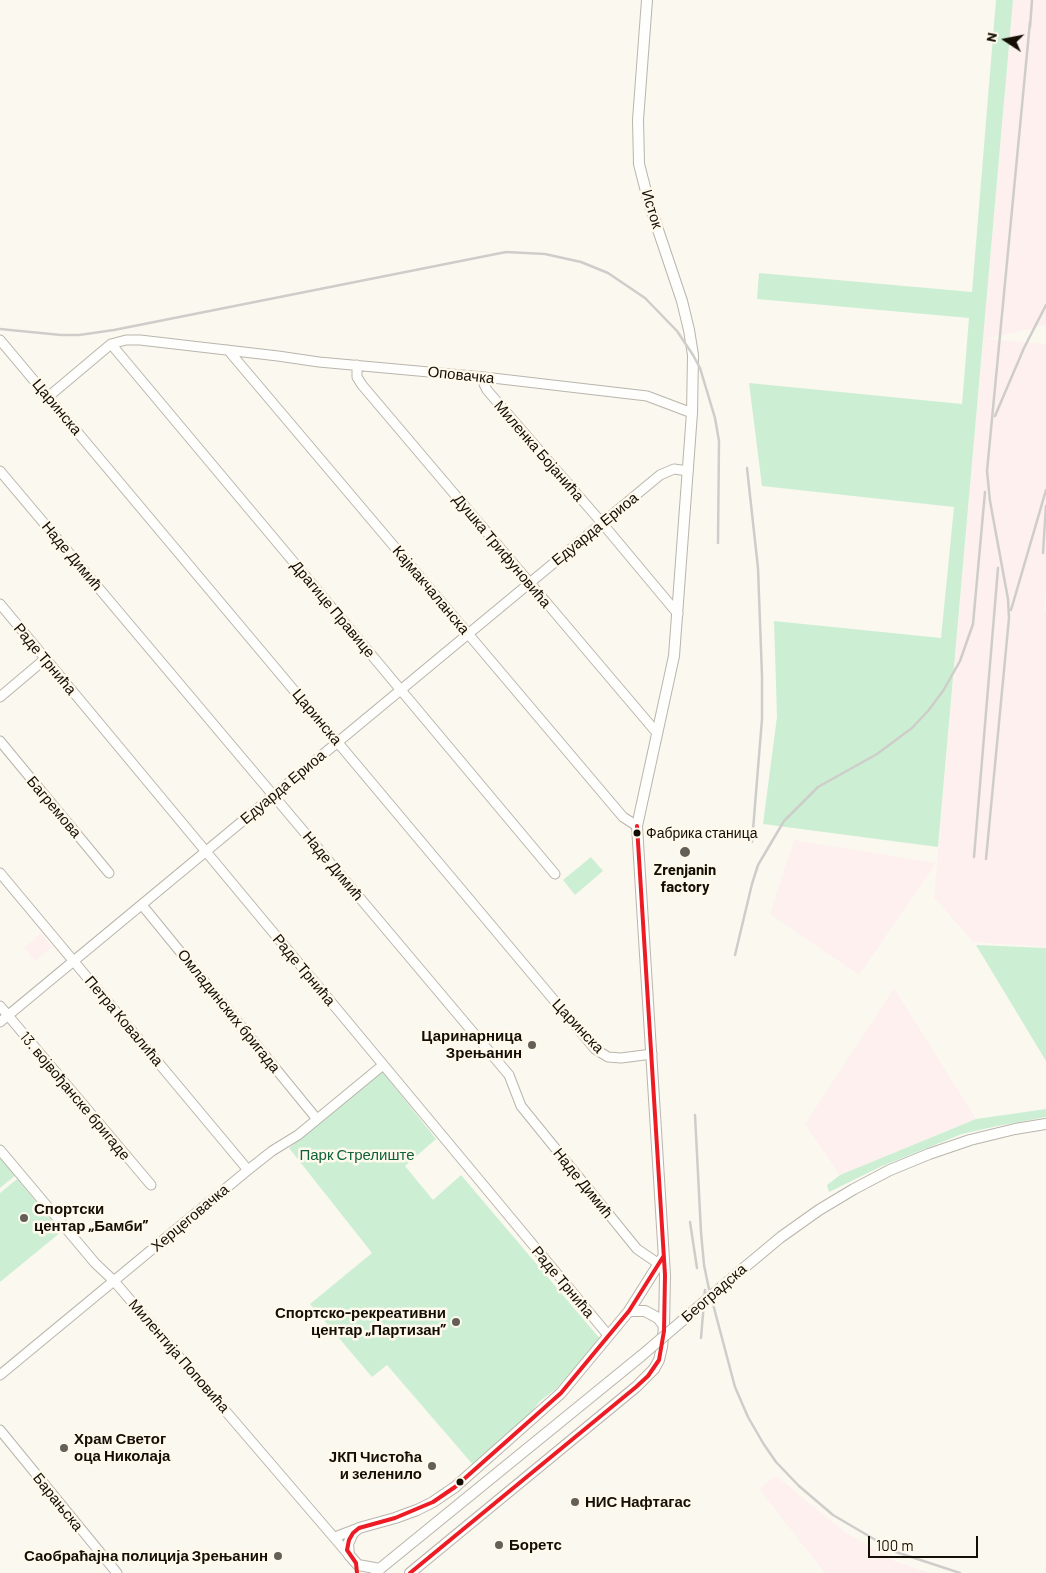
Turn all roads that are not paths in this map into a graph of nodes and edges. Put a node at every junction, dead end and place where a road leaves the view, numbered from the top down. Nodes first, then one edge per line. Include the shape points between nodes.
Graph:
1 (648, 0) edge
2 (0, 340) edge
3 (111, 344) junction
4 (228, 350) junction
5 (357, 365) junction
6 (484, 377) junction
7 (48, 397) junction
8 (692, 413) junction
9 (688, 470) junction
10 (0, 471) edge
11 (602, 523) junction
12 (529, 583) junction
13 (0, 604) edge
14 (678, 614) junction
15 (468, 634) junction
16 (45, 659) junction
17 (401, 690) junction
18 (0, 697) edge
19 (657, 733) junction
20 (0, 741) edge
21 (338, 742) junction
22 (274, 796) junction
23 (638, 826) junction
24 (206, 852) junction
25 (0, 873) edge
26 (109, 873) dead end
27 (555, 874) dead end
28 (142, 905) junction
29 (74, 961) junction
30 (0, 1006) edge
31 (8, 1016) junction
32 (0, 1022) edge
33 (652, 1054) junction
34 (383, 1065) junction
35 (316, 1118) junction
36 (1046, 1124) edge
37 (0, 1150) edge
38 (248, 1170) junction
39 (150, 1185) dead end
40 (661, 1260) junction
41 (114, 1281) junction
42 (629, 1311) junction
43 (664, 1326) junction
44 (608, 1335) junction
45 (0, 1375) edge
46 (0, 1430) edge
47 (356, 1530) junction
48 (335, 1537) junction
49 (349, 1555) junction
50 (357, 1568) edge
51 (378, 1571) edge
52 (117, 1573) edge
53 (410, 1573) edge

1 - 8 main road, Исток via 639,100 639,164 689,330 693,355
2 - 7 street, Царинска
3 - 4 street, Оповачка via 140,340
3 - 7 street
3 - 17 street, Драгице Правице
4 - 5 street, Оповачка
4 - 15 street, Кајмакчаланска
5 - 6 street, Оповачка
5 - 12 street, Душка Трифуновића via 357,377 362,385
6 - 8 street, Оповачка via 647,396
6 - 11 street, Миленка Бојанића via 487,390
7 - 21 street, Царинска
8 - 9 main road, Исток
9 - 11 street, Едуарда Ериоа via 674,469 660,475
9 - 14 main road, Исток
10 - 22 street, Наде Димић
11 - 12 street, Едуарда Ериоа
11 - 14 street, Миленка Бојанића
12 - 15 street, Едуарда Ериоа
12 - 19 street, Душка Трифуновића
13 - 16 street, Раде Трнића
14 - 19 main road, Исток via 674,656
15 - 17 street, Едуарда Ериоа
15 - 23 street, Кајмакчаланска via 623,817
16 - 18 street
16 - 24 street, Раде Трнића
17 - 21 street, Едуарда Ериоа
17 - 27 street, Драгице Правице
19 - 23 main road, Исток
20 - 26 street, Багремова
21 - 22 street, Едуарда Ериоа
21 - 33 street, Царинска via 595,1049 608,1058
22 - 24 street, Едуарда Ериоа
22 - 40 street, Наде Димић via 509,1075 521,1106 637,1249
23 - 33 main road
24 - 28 street, Едуарда Ериоа
24 - 34 street, Раде Трнића
25 - 29 street, Петра Ковалића
28 - 29 street, Едуарда Ериоа
28 - 35 street, Омладинских бригада
29 - 31 street, Едуарда Ериоа
29 - 38 street, Петра Ковалића
30 - 31 street, 13. војвођанске бригаде
31 - 32 street, Едуарда Ериоа
31 - 39 street, 13. војвођанске бригаде
33 - 40 main road
34 - 35 street, Херцеговачка
34 - 44 street, Раде Трнића
35 - 38 street, Херцеговачка via 298,1135
36 - 51 main road, Београдска, bridge via 970,1140 929,1154 890,1170 819,1210 781,1237
37 - 41 street, Милентија Поповића via 95,1263
38 - 41 street, Херцеговачка
40 - 42 main road
40 - 43 main road
41 - 45 street, Херцеговачка
41 - 48 street, Милентија Поповића
42 - 43 main road via 646,1311
42 - 44 main road
43 - 53 main road via 659,1360 648,1376
44 - 47 main road via 561,1393 455,1487 433,1502 406,1514
46 - 52 street, Барањска
47 - 48 street
47 - 49 main road via 347,1547
48 - 49 street, Милентија Поповића
49 - 50 main road, Милентија Поповића
50 - 51 main road, Милентија Поповића

